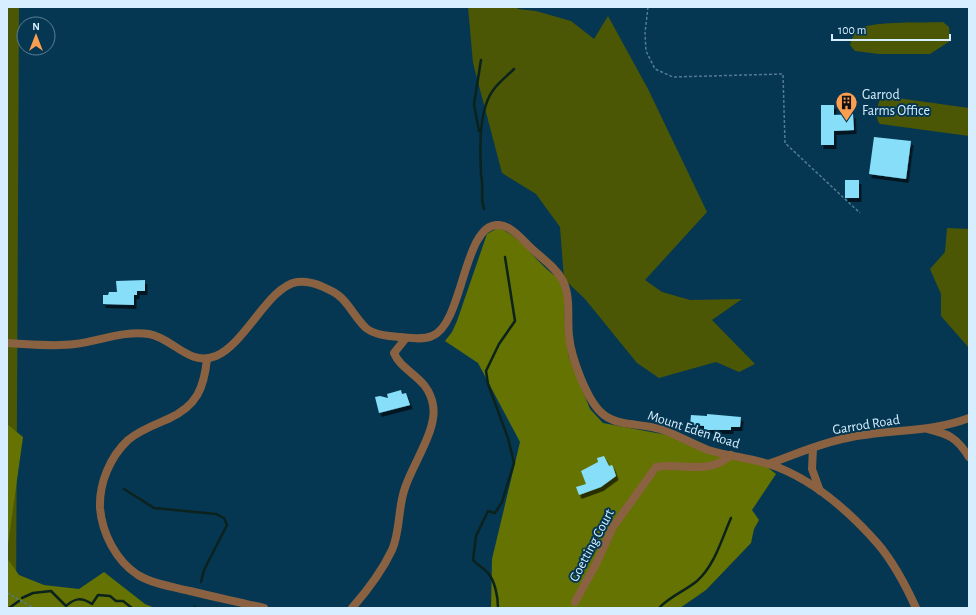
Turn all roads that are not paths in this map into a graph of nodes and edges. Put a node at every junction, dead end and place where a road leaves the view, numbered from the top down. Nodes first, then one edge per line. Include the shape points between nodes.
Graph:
1 (387, 336) junction
2 (406, 338) junction
3 (7, 343) edge
4 (394, 353) junction
5 (207, 359) junction
6 (969, 418) edge
7 (925, 429) junction
8 (812, 448) junction
9 (730, 455) junction
10 (969, 457) edge
11 (768, 464) junction
12 (820, 491) junction
13 (575, 602) dead end
14 (264, 608) edge
15 (352, 608) edge
16 (916, 608) edge

1 - 2 street, Mount Eden Road
1 - 4 street
1 - 5 street, Mount Eden Road via 367,328 340,296 314,283 297,282 281,288 227,349
2 - 4 street
2 - 9 street, Mount Eden Road via 430,338 441,332 450,317 481,234 491,226 504,226 555,269 565,284 572,354 599,410 613,421 652,426 691,444
3 - 5 street via 73,345 145,333 162,337 181,351
4 - 15 street via 398,361 425,386 434,407 433,418 404,491 392,549
5 - 14 street via 205,379 195,400 170,418 154,424 130,439 114,456 102,488 100,503 103,527 118,556 137,574 168,586
6 - 7 street, Garrod Road
7 - 8 street, Garrod Road via 848,438
7 - 10 street via 948,434
8 - 11 street, Garrod Road
8 - 12 street via 812,469
9 - 11 street, Mount Eden Road
9 - 13 street, Goetting Court via 722,463 709,466 656,467 613,527
11 - 12 street, Mount Eden Road via 795,475
12 - 16 street, Mount Eden Road via 878,544 907,588

